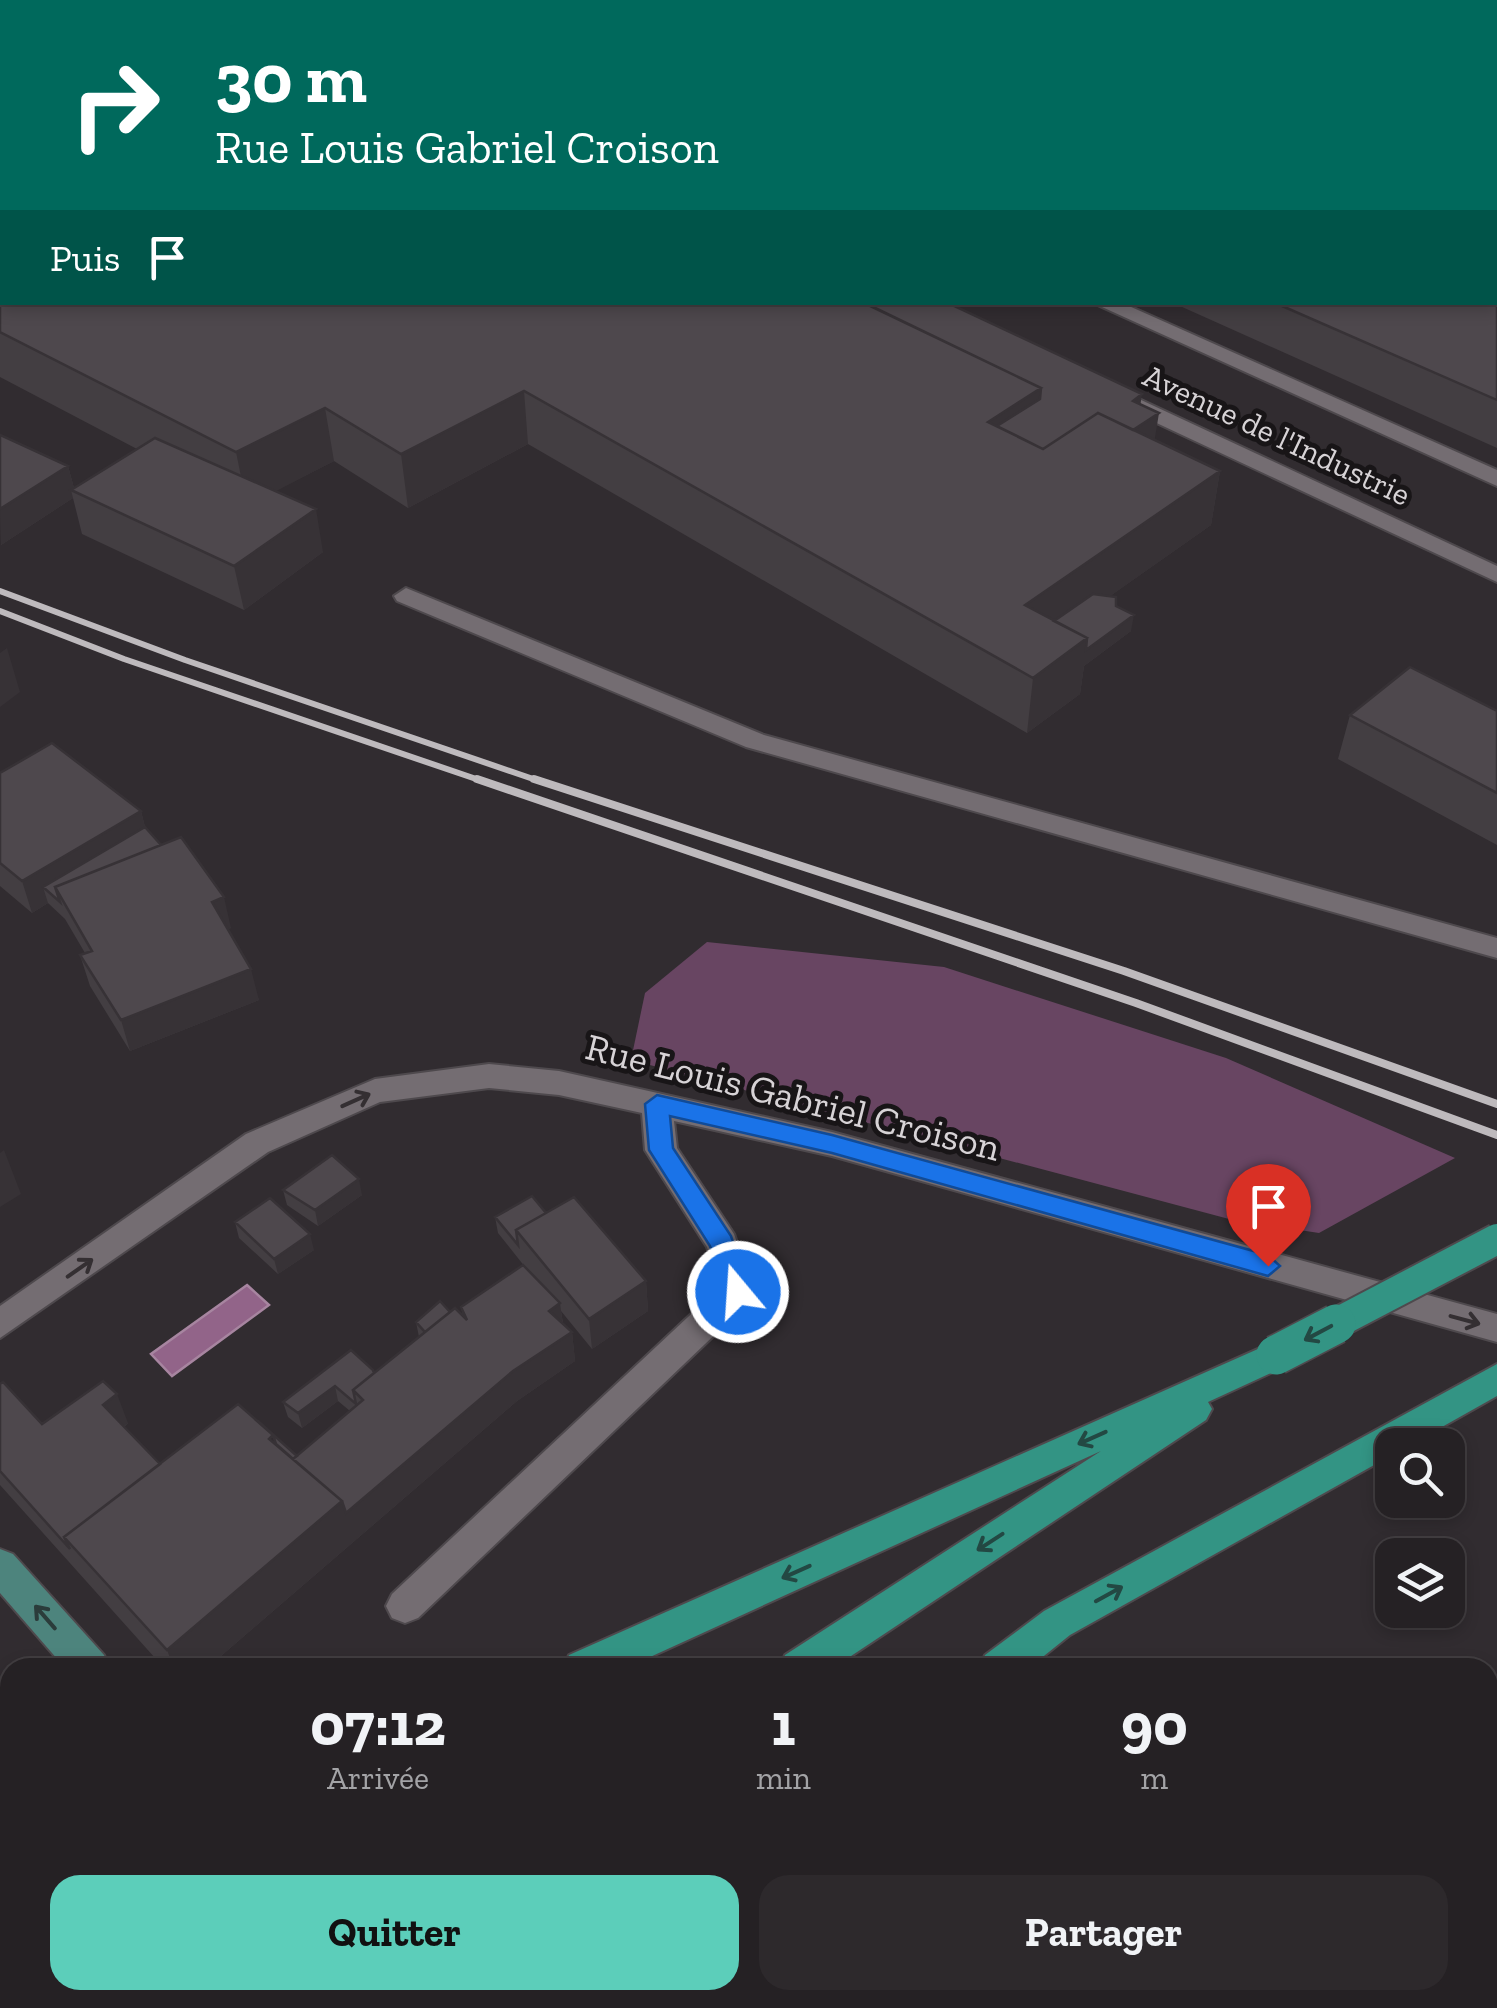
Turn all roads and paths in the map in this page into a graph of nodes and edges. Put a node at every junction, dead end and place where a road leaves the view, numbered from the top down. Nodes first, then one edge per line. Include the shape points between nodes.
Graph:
1 (1108, 305) edge
2 (1101, 388) edge
3 (1497, 479) edge
4 (1497, 574) edge
5 (406, 596) dead end
6 (1497, 948) edge
7 (657, 1104) junction
8 (1497, 1239) edge
9 (0, 1324) edge
10 (1497, 1328) edge
11 (1276, 1355) junction
12 (1497, 1379) edge
13 (0, 1566) edge
14 (405, 1606) dead end
15 (81, 1658) edge
16 (606, 1658) edge
17 (814, 1658) edge
18 (1012, 1658) edge

1 - 3 street
2 - 4 street, Avenue de l'Industrie
5 - 6 street via 755,741
9 -> 7 street, Rue Louis Gabriel Croison via 257,1143 375,1091 488,1076
7 -> 10 street, Rue Louis Gabriel Croison via 832,1144
7 - 14 street via 661,1150 722,1243 738,1292
8 -> 11 highway, bridge
11 -> 16 highway
11 -> 17 highway
18 -> 12 highway via 1057,1623
15 -> 13 main road

